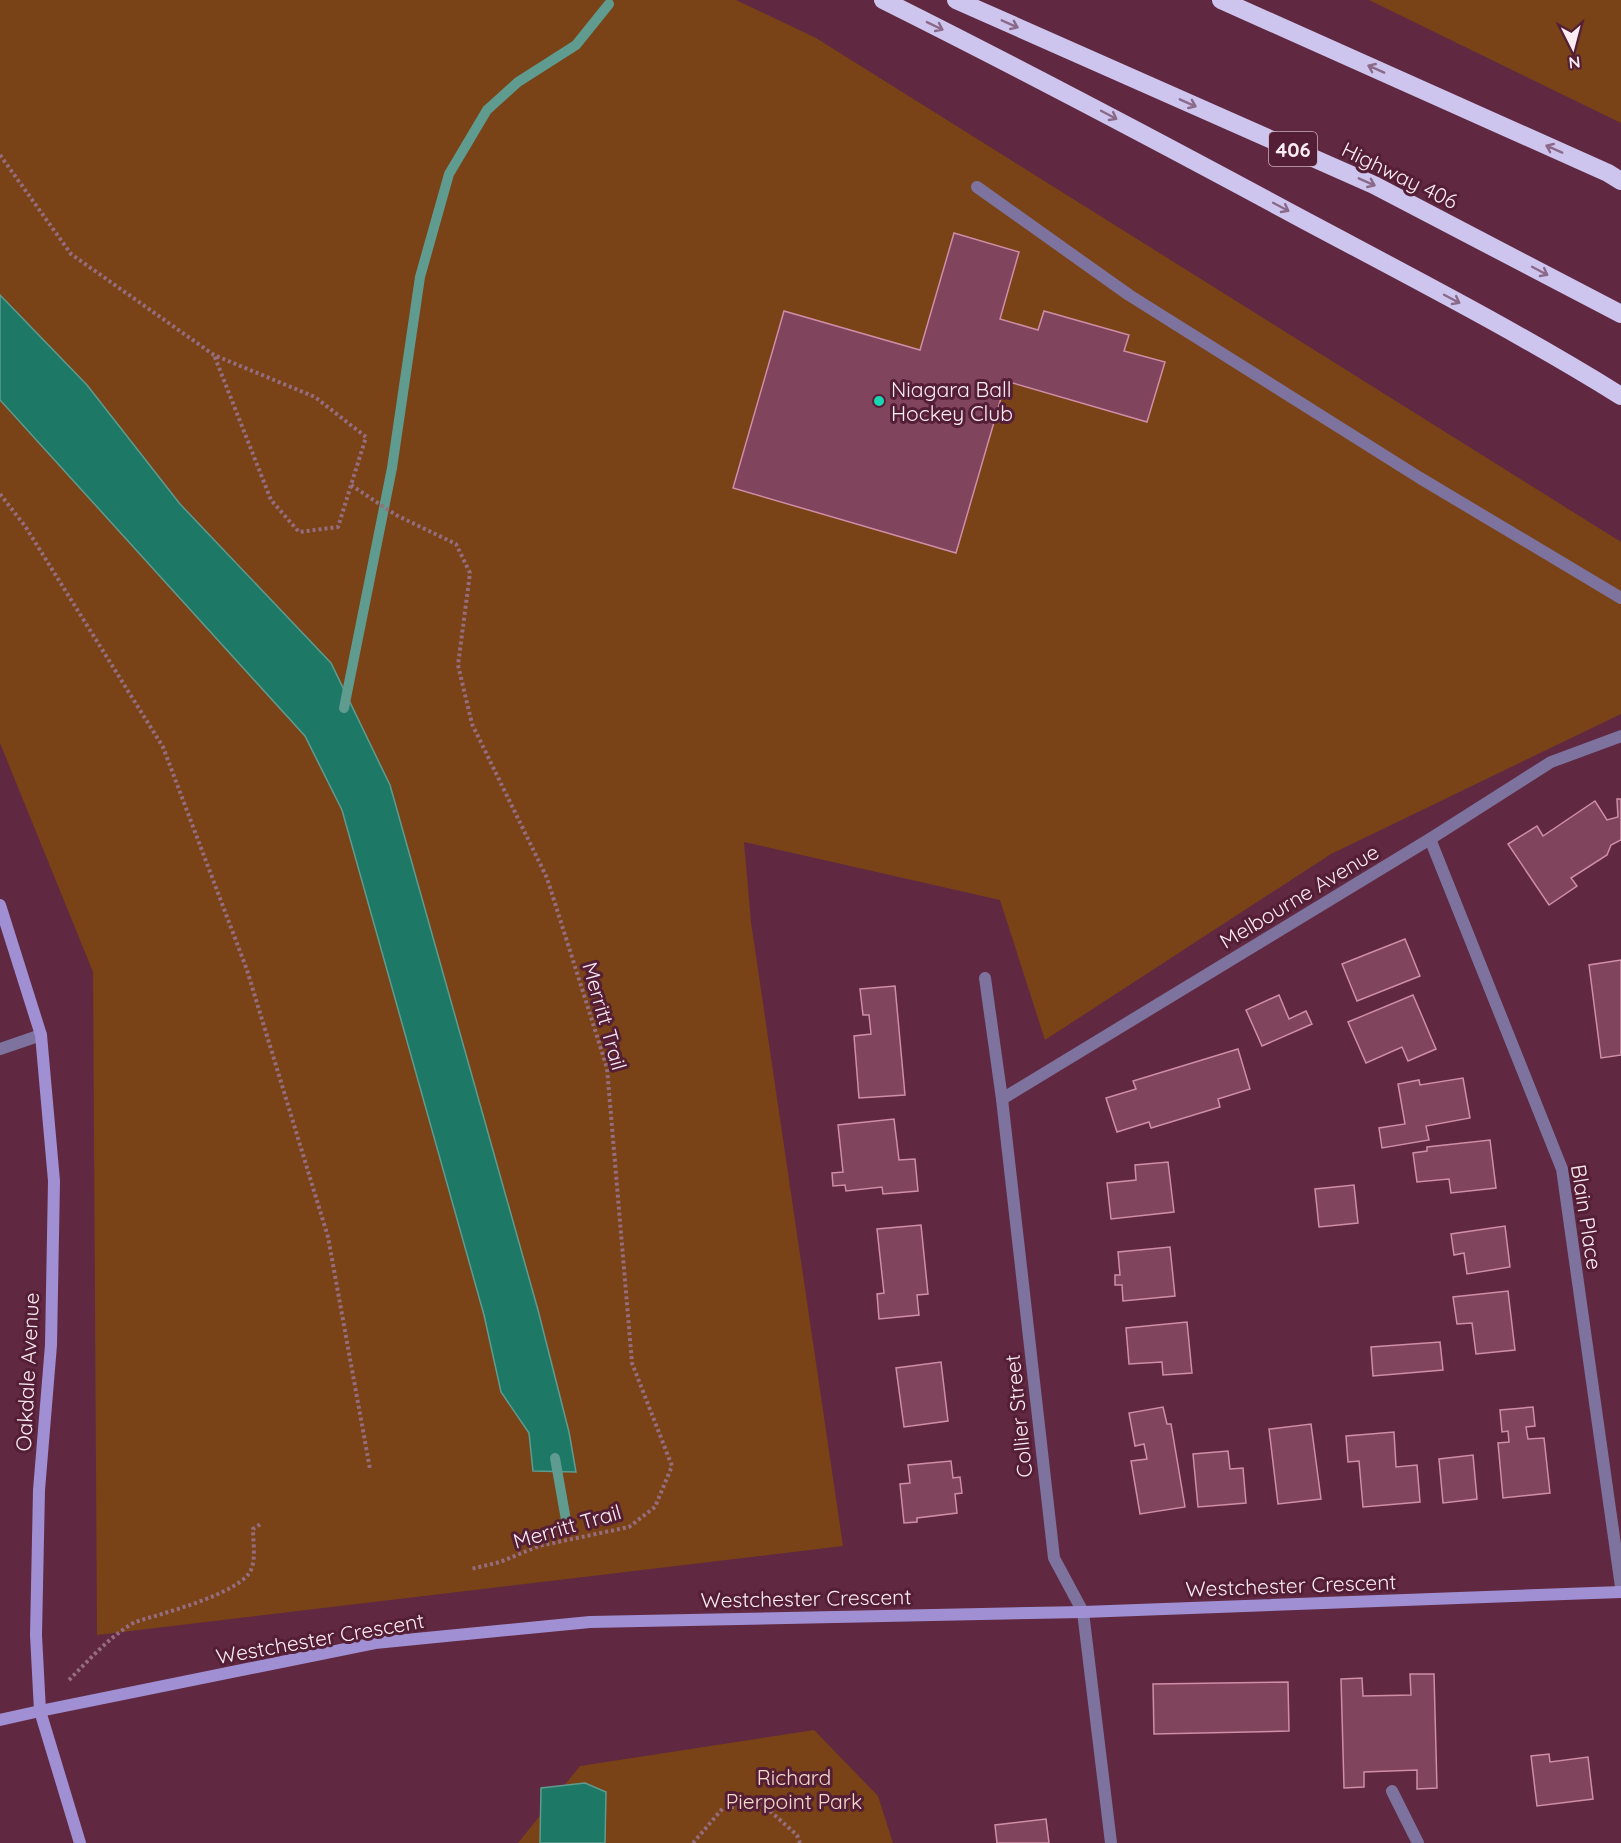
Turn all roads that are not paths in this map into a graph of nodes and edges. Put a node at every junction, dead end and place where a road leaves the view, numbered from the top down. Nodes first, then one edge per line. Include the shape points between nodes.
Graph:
1 (883, 0) edge
2 (956, 0) edge
3 (1221, 0) edge
4 (1617, 178) edge
5 (977, 187) dead end
6 (1621, 314) edge
7 (1621, 396) edge
8 (1621, 598) edge
9 (1621, 736) edge
10 (1430, 839) junction
11 (0, 905) edge
12 (985, 978) dead end
13 (41, 1035) junction
14 (0, 1049) edge
15 (1002, 1099) junction
16 (1621, 1590) edge
17 (1083, 1612) junction
18 (40, 1711) junction
19 (0, 1720) edge
20 (1392, 1791) dead end
21 (80, 1843) edge
22 (1111, 1843) edge
23 (1418, 1843) edge

1 -> 7 highway via 1024,70 1393,267 1555,355
2 -> 6 highway, Highway 406 / 406 via 1374,185
4 -> 3 highway
5 - 8 street via 1129,295 1420,478
9 - 10 street, Melbourne Avenue via 1551,762
10 - 15 street, Melbourne Avenue
10 - 16 street, Blain Place via 1562,1169
11 - 13 main road, Oakdale Avenue
12 - 15 street, Collier Street
13 - 14 street
13 - 18 main road, Oakdale Avenue via 54,1181 51,1345 39,1501 36,1635
15 - 17 street, Collier Street via 1054,1558
16 - 17 main road, Westchester Crescent
17 - 18 main road, Westchester Crescent via 591,1622 375,1643
17 - 22 street, Collier Street
18 - 19 main road, Westchester Crescent
18 - 21 main road, Oakdale Avenue
20 - 23 street

